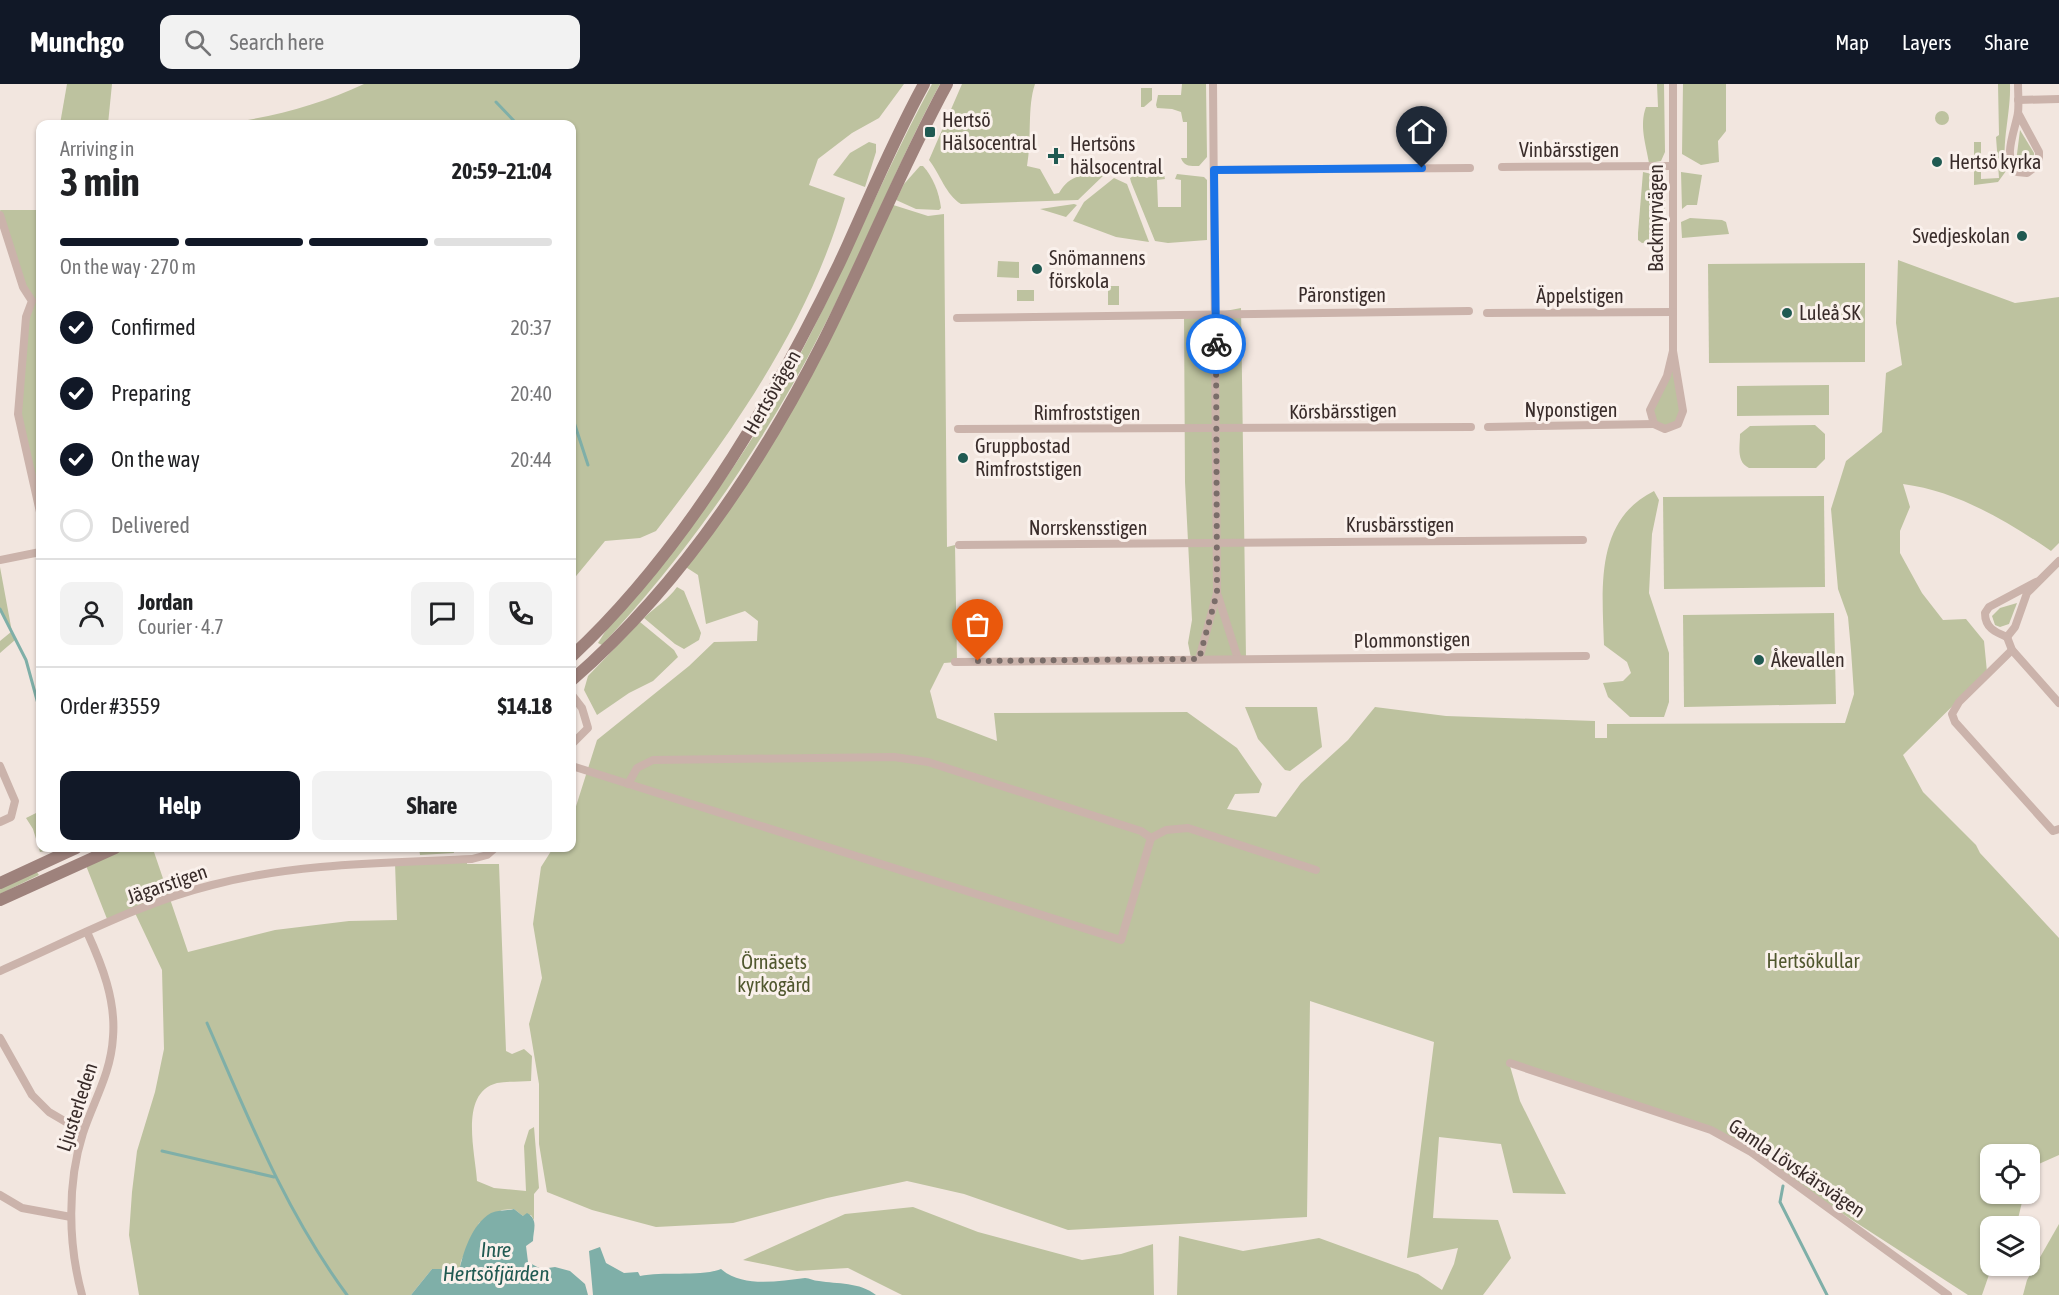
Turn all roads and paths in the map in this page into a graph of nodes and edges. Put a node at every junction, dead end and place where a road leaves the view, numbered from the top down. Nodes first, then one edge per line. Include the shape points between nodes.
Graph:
1 (924, 84) edge
2 (947, 84) edge
3 (1213, 84) edge
4 (1673, 84) edge
5 (2018, 84) edge
6 (2059, 99) edge
7 (2018, 100) junction
8 (2018, 113) junction
9 (1673, 166) junction
10 (1502, 167) dead end
11 (1470, 168) dead end
12 (1214, 170) junction
13 (0, 216) edge
14 (36, 303) edge
15 (1469, 311) dead end
16 (1673, 312) junction
17 (1215, 313) junction
18 (1487, 313) dead end
19 (957, 318) dead end
20 (1673, 351) junction
21 (1654, 424) junction
22 (1471, 427) dead end
23 (1488, 427) dead end
24 (958, 429) dead end
25 (1216, 429) junction
26 (36, 494) edge
27 (1583, 540) dead end
28 (959, 545) dead end
29 (1216, 545) junction
30 (36, 553) edge
31 (0, 560) edge
32 (2058, 564) edge
33 (2036, 582) junction
34 (1217, 593) junction
35 (2007, 637) junction
36 (2012, 650) junction
37 (576, 652) edge
38 (1586, 656) dead end
39 (1199, 659) junction
40 (1238, 659) junction
41 (955, 662) dead end
42 (576, 676) edge
43 (576, 700) edge
44 (2059, 703) edge
45 (576, 740) edge
46 (0, 766) edge
47 (576, 767) edge
48 (628, 784) junction
49 (0, 822) edge
50 (2059, 829) edge
51 (1151, 838) junction
52 (67, 852) edge
53 (106, 852) edge
54 (490, 852) edge
55 (1316, 870) dead end
56 (0, 883) edge
57 (0, 900) edge
58 (87, 932) junction
59 (0, 971) edge
60 (0, 1038) edge
61 (1510, 1063) dead end
62 (83, 1132) junction
63 (0, 1195) edge
64 (70, 1218) junction
65 (82, 1295) edge
66 (1948, 1295) edge

1 - 37 main road, Hertsövägen via 794,353 746,436 712,488 630,595
2 - 42 main road, Hertsövägen via 903,168 822,344 779,421 687,557 638,615
3 - 12 street
4 - 9 street, Backmyrvägen
5 - 7 street
6 - 7 street
7 - 8 street
8 - 8 street via 2039,152 2039,164 2027,173 2017,172 2011,162
9 - 10 street, Vinbärsstigen
9 - 16 street, Backmyrvägen
11 - 12 street
12 - 17 street
13 - 14 street via 23,287
14 - 26 street via 26,317 18,414
15 - 17 street, Päronstigen
16 - 18 street, Äppelstigen
16 - 20 street, Backmyrvägen
17 - 19 street, Päronstigen
17 - 25 street
20 - 21 street, Backmyrvägen via 1667,376 1650,410
20 - 21 street, Backmyrvägen via 1681,419 1670,428
21 - 23 street, Nyponstigen
22 - 25 street, Körsbärsstigen
24 - 25 street, Rimfroststigen
25 - 29 street
27 - 29 street, Krusbärsstigen
28 - 29 street, Norrskensstigen
29 - 34 street
30 - 31 street
32 - 33 street
33 - 35 street
33 - 35 street via 1993,603 1985,613 1987,625
34 - 39 street
34 - 40 street
35 - 36 street
36 - 44 street
36 - 50 street via 1959,702 1952,714 2053,831
38 - 40 street, Plommonstigen
39 - 40 street, Plommonstigen
39 - 41 street, Plommonstigen
43 - 45 street via 588,728
46 - 49 street via 15,801 11,817
47 - 48 street
48 - 51 street via 637,768 653,760 894,757 948,768 1141,831
48 - 51 street via 1121,940
51 - 55 street via 1166,830 1188,828
52 - 56 main road
53 - 57 main road
54 - 58 street, Jägarstigen via 472,859 252,876 171,897
58 - 59 street, Jägarstigen
58 - 62 street, Ljusterleden via 103,968 113,1037 101,1093
60 - 62 street via 32,1095 50,1112
61 - 66 street, Gamla Lövskärsvägen via 1711,1130 1751,1152
62 - 64 street, Ljusterleden
63 - 64 street via 22,1208
64 - 65 street, Ljusterleden

